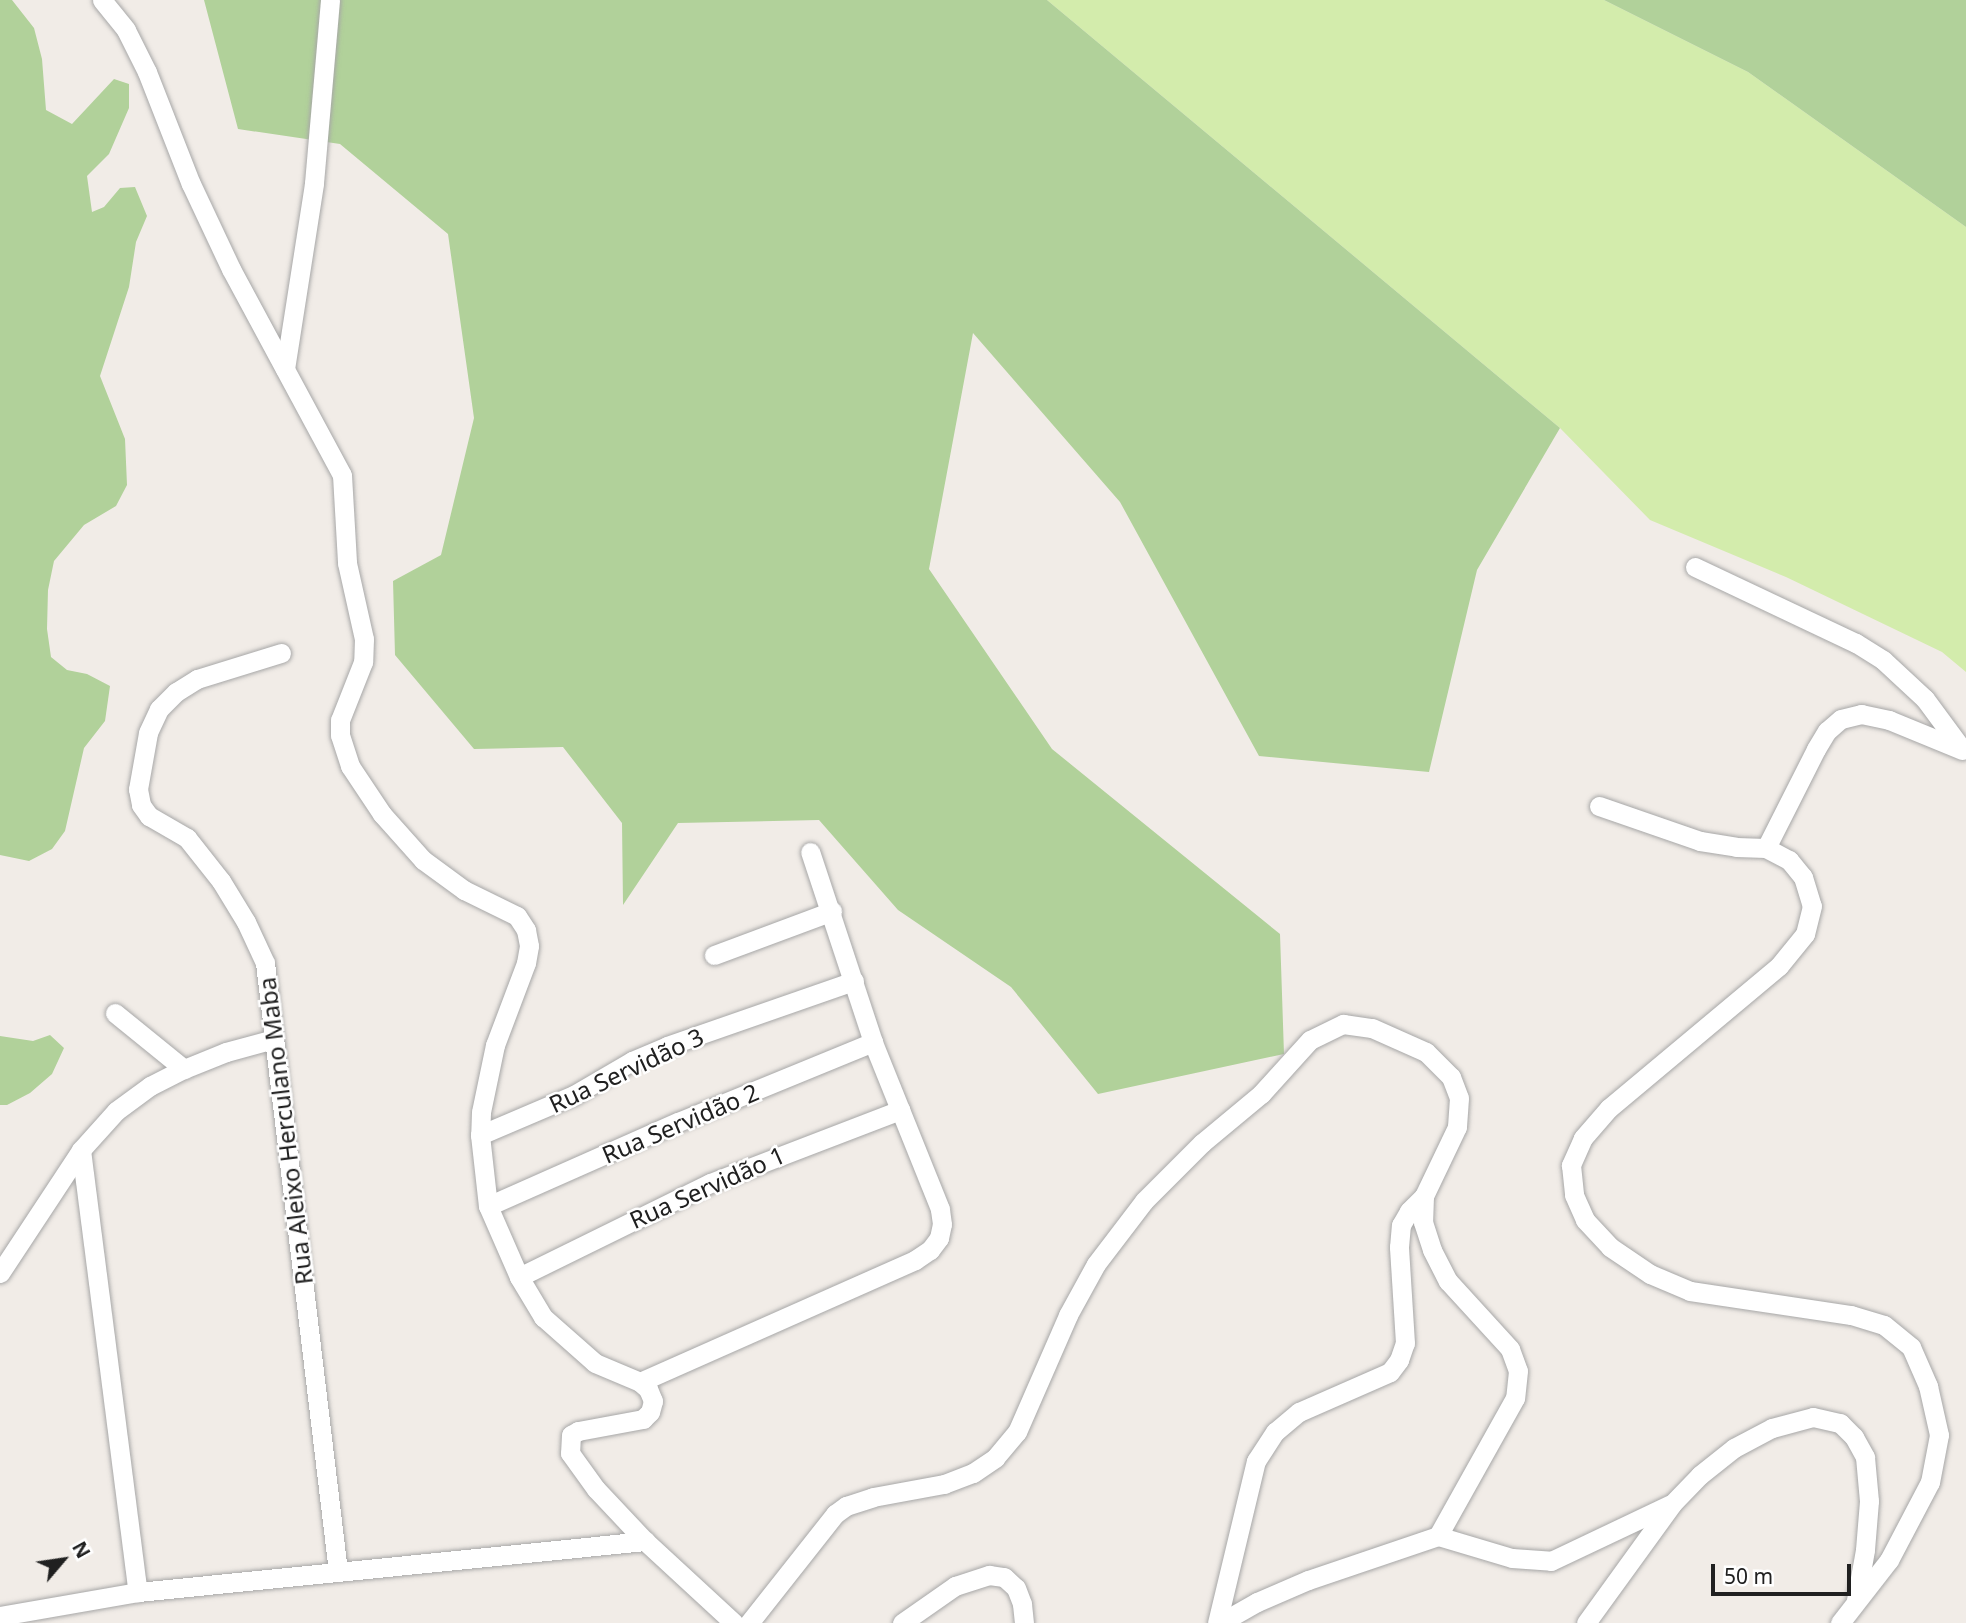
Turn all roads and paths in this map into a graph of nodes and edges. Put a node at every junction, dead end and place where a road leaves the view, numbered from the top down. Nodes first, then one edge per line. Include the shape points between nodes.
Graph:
1 (102, 0) edge
2 (330, 0) edge
3 (285, 369) junction
4 (1695, 567) dead end
5 (281, 653) dead end
6 (1964, 753) edge
7 (1599, 806) dead end
8 (1766, 848) junction
9 (810, 852) dead end
10 (832, 911) junction
11 (715, 955) dead end
12 (854, 981) junction
13 (115, 1013) dead end
14 (274, 1039) junction
15 (873, 1042) junction
16 (184, 1069) junction
17 (900, 1110) junction
18 (480, 1135) junction
19 (80, 1150) junction
20 (1424, 1196) junction
21 (488, 1206) junction
22 (0, 1273) edge
23 (519, 1277) junction
24 (640, 1382) junction
25 (1672, 1504) junction
26 (1438, 1536) junction
27 (645, 1541) junction
28 (338, 1572) junction
29 (138, 1592) junction
30 (1855, 1604) junction
31 (0, 1616) edge
32 (734, 1623) edge
33 (749, 1623) edge
34 (902, 1623) edge
35 (1024, 1623) edge
36 (1219, 1623) edge
37 (1586, 1623) edge
38 (1840, 1623) edge

1 - 3 street via 126,30 142,61 197,196
2 - 3 street via 314,183
3 - 18 street via 342,475 347,563 364,639 363,662 340,720 346,758 382,814 423,860 464,890 517,916 526,930 526,963 495,1045
4 - 6 street via 1883,660 1925,699
5 - 14 street, Rua Aleixo Herculano Maba via 197,679 176,692 159,709 148,733 138,789 149,816 187,838 246,922 265,964
6 - 8 street via 1889,720 1861,714 1841,719 1826,731
7 - 8 street via 1700,841
8 - 30 street via 1789,860 1803,877 1812,906 1805,934 1779,966 1609,1108 1583,1138 1571,1165 1574,1195 1585,1220 1610,1247 1650,1274 1690,1291 1851,1315 1884,1325 1911,1347 1928,1386 1939,1435 1930,1482 1889,1560
9 - 10 street
10 - 11 street
10 - 12 street
12 - 15 street
12 - 18 street, Rua Servidão 3 via 667,1046 574,1095
13 - 16 street
14 - 16 street
14 - 28 street, Rua Aleixo Herculano Maba
15 - 17 street
15 - 21 street, Rua Servidão 2
16 - 19 street via 116,1111
17 - 23 street, Rua Servidão 1 via 710,1183
17 - 24 street via 940,1209 939,1238 930,1250
18 - 21 street
19 - 22 street
19 - 29 street
20 - 26 street via 1423,1222 1448,1281 1497,1331 1518,1371 1515,1398
20 - 33 street via 1457,1127 1460,1098 1451,1077 1426,1052 1372,1028 1343,1024 1310,1040 1261,1094 1202,1143 1144,1201 1096,1264 1068,1315 1017,1432 995,1458 944,1484 846,1506
20 - 36 street via 1401,1226 1405,1343 1399,1360 1390,1372 1298,1412 1275,1432 1256,1461
21 - 23 street
23 - 24 street via 543,1317 570,1343 595,1363
24 - 27 street via 653,1401 650,1412 643,1419 578,1431 571,1435 570,1452 583,1474
25 - 26 street via 1551,1561 1512,1558
25 - 30 street via 1734,1448 1772,1428 1813,1417 1840,1423 1865,1457 1869,1501
25 - 37 street
26 - 36 street via 1308,1580
27 - 28 street
27 - 32 street
28 - 29 street
29 - 31 street
30 - 38 street
34 - 35 street via 955,1586 989,1575 1003,1577 1016,1588

